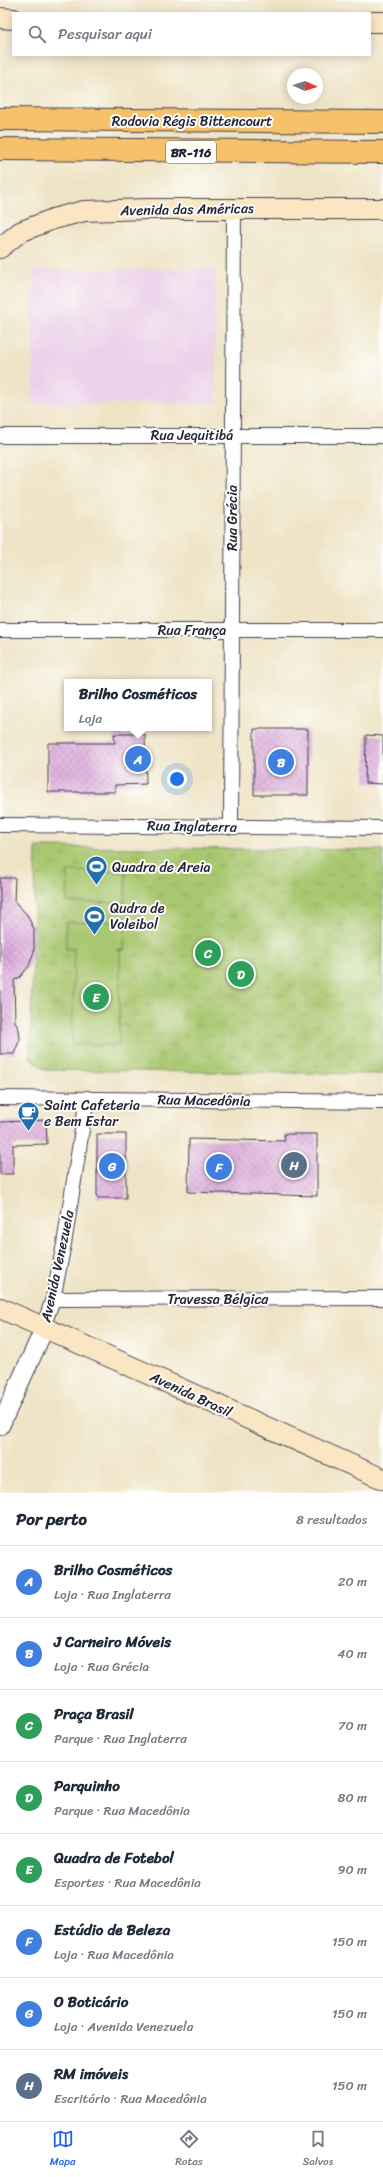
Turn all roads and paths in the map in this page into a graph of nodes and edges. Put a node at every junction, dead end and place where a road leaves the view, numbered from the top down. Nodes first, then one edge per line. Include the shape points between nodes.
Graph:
1 (0, 18) edge
2 (12, 18) edge
3 (371, 22) edge
4 (383, 22) edge
5 (0, 120) edge
6 (383, 122) edge
7 (0, 149) edge
8 (383, 152) edge
9 (234, 209) junction
10 (383, 209) edge
11 (0, 248) edge
12 (232, 435) junction
13 (0, 436) edge
14 (383, 436) edge
15 (0, 630) edge
16 (232, 630) junction
17 (383, 630) edge
18 (0, 825) edge
19 (231, 826) junction
20 (383, 828) edge
21 (0, 1098) edge
22 (87, 1098) junction
23 (383, 1102) edge
24 (383, 1298) edge
25 (53, 1299) junction
26 (0, 1308) edge
27 (45, 1327) junction
28 (0, 1426) edge
29 (383, 1479) edge

1 - 2 main road
3 - 4 main road
5 - 6 highway, Rodovia Régis Bittencourt / BR-116
7 - 8 highway, BR-116
9 - 10 main road, Avenida das Américas
9 - 11 main road, Avenida das Américas via 84,211 53,219 20,232
9 - 12 street, Rua Grécia
12 - 13 street, Rua Jequitibá
12 - 14 street, Rua Jequitibá
12 - 16 street, Rua Grécia
15 - 16 street, Rua França
16 - 17 street, Rua França
16 - 19 street, Rua Grécia
18 - 19 street, Rua Inglaterra
19 - 20 street, Rua Inglaterra
21 - 22 street, Rua Macedônia
22 - 23 street, Rua Macedônia
22 - 25 street, Avenida Venezuela
24 - 25 street, Travessa Bélgica
25 - 27 street, Avenida Venezuela
26 - 27 main road, Avenida Brasil
27 - 28 street, Avenida Venezuela
27 - 29 main road, Avenida Brasil

